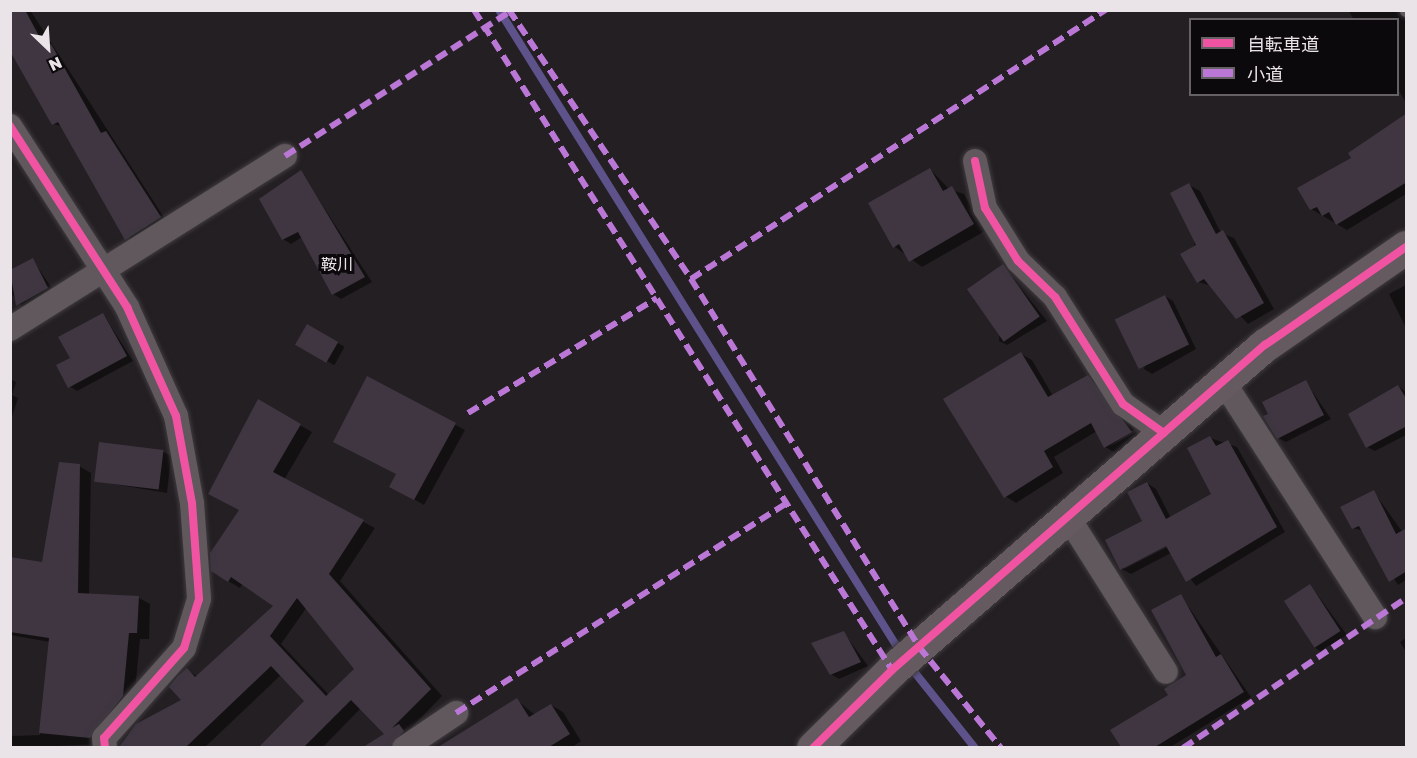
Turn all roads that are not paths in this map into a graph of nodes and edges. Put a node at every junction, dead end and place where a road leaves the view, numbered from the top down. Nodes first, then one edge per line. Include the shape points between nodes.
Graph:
1 (10, 126) edge
2 (285, 156) dead end
3 (975, 161) dead end
4 (1407, 248) edge
5 (101, 273) junction
6 (10, 329) edge
7 (1223, 381) junction
8 (1164, 433) junction
9 (1068, 517) junction
10 (1375, 618) dead end
11 (1166, 672) dead end
12 (456, 713) dead end
13 (105, 747) edge
14 (404, 747) edge
15 (813, 747) edge

1 - 5 street
2 - 5 street
3 - 8 street via 985,208 1018,261 1060,304 1123,404
4 - 7 street via 1326,298
5 - 6 street
5 - 13 street via 127,307 176,416 192,503 199,599 184,648 104,738
7 - 8 street
7 - 10 street
8 - 9 street
9 - 11 street
9 - 15 street
12 - 14 street

